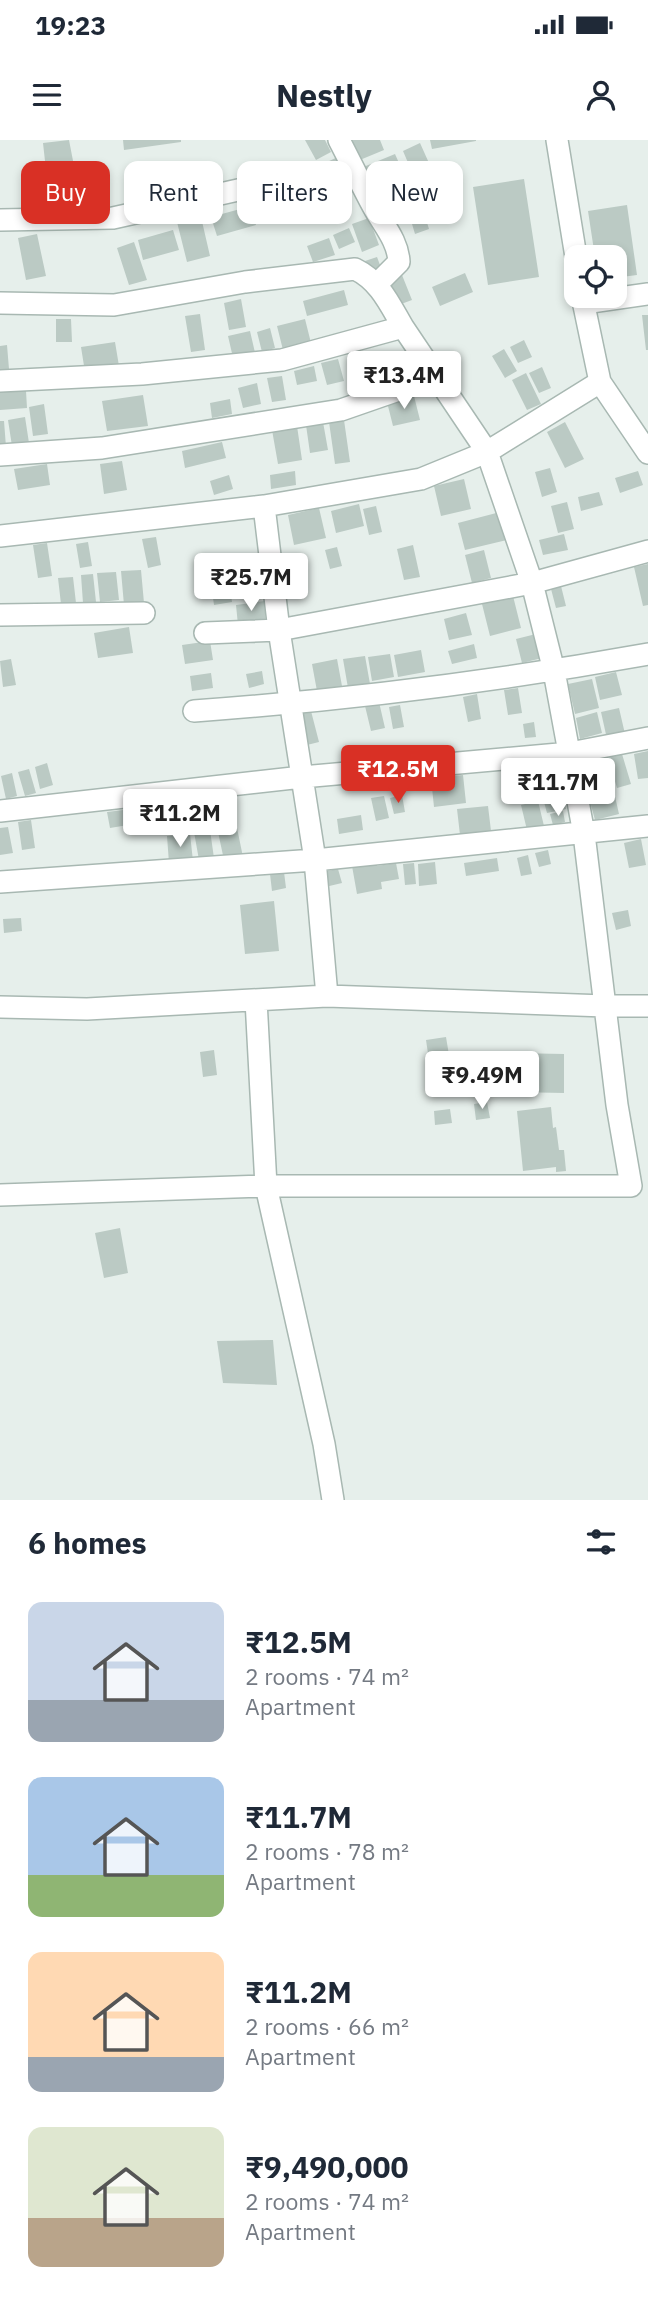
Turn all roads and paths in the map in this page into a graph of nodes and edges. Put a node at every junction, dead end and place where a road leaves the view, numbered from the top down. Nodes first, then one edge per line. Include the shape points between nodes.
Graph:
1 (339, 140) edge
2 (557, 140) edge
3 (237, 190) edge
4 (0, 220) edge
5 (574, 245) edge
6 (377, 284) junction
7 (648, 294) edge
8 (627, 296) edge
9 (0, 303) edge
10 (585, 308) edge
11 (403, 327) junction
12 (436, 377) junction
13 (0, 382) edge
14 (600, 382) junction
15 (487, 452) junction
16 (648, 453) edge
17 (0, 454) edge
18 (264, 506) junction
19 (0, 536) edge
20 (648, 551) edge
21 (532, 583) junction
22 (144, 613) dead end
23 (0, 615) edge
24 (279, 630) junction
25 (205, 633) dead end
26 (648, 654) edge
27 (554, 671) junction
28 (289, 704) junction
29 (194, 711) dead end
30 (648, 738) edge
31 (570, 753) junction
32 (302, 778) junction
33 (0, 811) edge
34 (648, 826) edge
35 (584, 834) junction
36 (315, 860) junction
37 (0, 882) edge
38 (327, 996) junction
39 (256, 1000) junction
40 (605, 1006) junction
41 (648, 1006) edge
42 (0, 1007) edge
43 (266, 1186) junction
44 (639, 1186) edge
45 (0, 1195) edge
46 (333, 1500) edge

1 - 6 street via 399,253 399,262
2 - 5 street
3 - 4 street via 113,218
6 - 9 street via 355,269 114,305
6 - 11 street
7 - 8 street
10 - 14 street
11 - 12 street
11 - 13 street via 282,360
12 - 15 street
12 - 17 street via 341,410 103,448
14 - 15 street
14 - 16 street
15 - 18 street via 421,479
15 - 21 street
18 - 19 street
18 - 24 street
20 - 21 street
21 - 24 street
21 - 27 street
22 - 23 street
24 - 25 street
24 - 28 street
26 - 27 street
27 - 28 street
27 - 31 street
28 - 29 street
28 - 32 street
30 - 31 street
31 - 32 street
31 - 35 street
32 - 33 street
32 - 36 street
34 - 35 street
35 - 36 street
35 - 40 street
36 - 37 street
36 - 38 street
38 - 39 street
38 - 40 street
39 - 42 street via 87,1009
39 - 43 street
40 - 41 street
40 - 44 street via 617,1105
43 - 44 street
43 - 45 street
43 - 46 street

